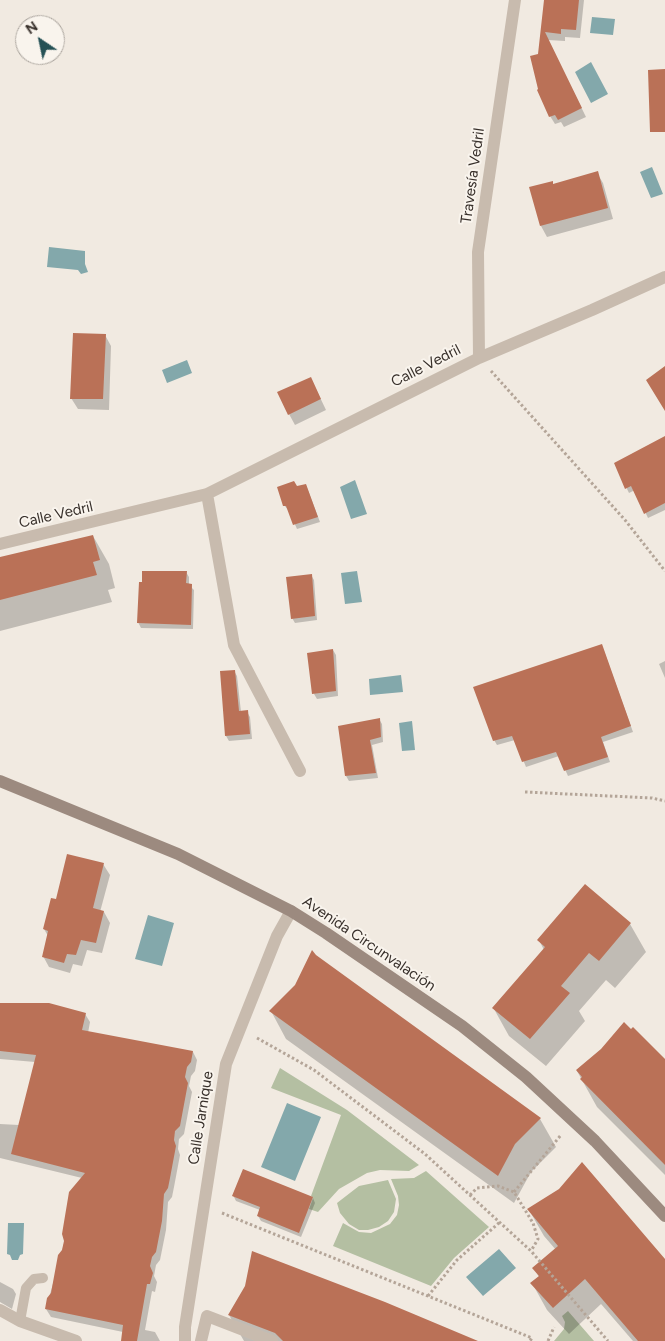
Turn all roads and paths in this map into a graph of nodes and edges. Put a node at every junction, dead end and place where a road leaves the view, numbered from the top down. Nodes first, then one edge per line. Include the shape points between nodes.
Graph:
1 (515, 0) edge
2 (665, 277) edge
3 (479, 358) junction
4 (207, 494) junction
5 (0, 544) edge
6 (665, 571) edge
7 (300, 771) dead end
8 (0, 781) edge
9 (525, 792) dead end
10 (665, 801) edge
11 (291, 911) junction
12 (257, 1038) dead end
13 (561, 1135) dead end
14 (514, 1192) junction
15 (470, 1195) junction
16 (222, 1213) dead end
17 (665, 1216) edge
18 (500, 1222) junction
19 (531, 1251) junction
20 (42, 1278) dead end
21 (428, 1296) junction
22 (0, 1310) edge
23 (20, 1321) junction
24 (554, 1327) dead end
25 (76, 1341) edge
26 (185, 1341) edge
27 (202, 1341) edge
28 (272, 1341) edge
29 (530, 1341) edge
30 (548, 1341) edge
31 (608, 1341) edge

1 - 3 street, Travesía Vedril via 478,252
2 - 3 street, Calle Vedril
3 - 4 street, Calle Vedril
3 - 6 path via 625,520
4 - 5 street, Calle Vedril
4 - 7 street via 234,645
8 - 11 street, Avenida Circunvalación via 178,854
9 - 10 path
11 - 17 street, Avenida Circunvalación via 462,1026 526,1077 595,1140
11 - 26 street, Calle Jarnique via 277,936 226,1064
12 - 15 path via 314,1070 425,1154
13 - 14 path
14 - 15 path via 498,1186 477,1188
14 - 19 path via 533,1222 538,1239
15 - 18 path
16 - 21 path
18 - 19 path
18 - 21 path via 457,1260
19 - 31 path
20 - 23 lane via 34,1279 26,1288
21 - 29 path via 532,1338
22 - 23 street
23 - 25 street
24 - 30 path
27 - 28 street via 208,1316

